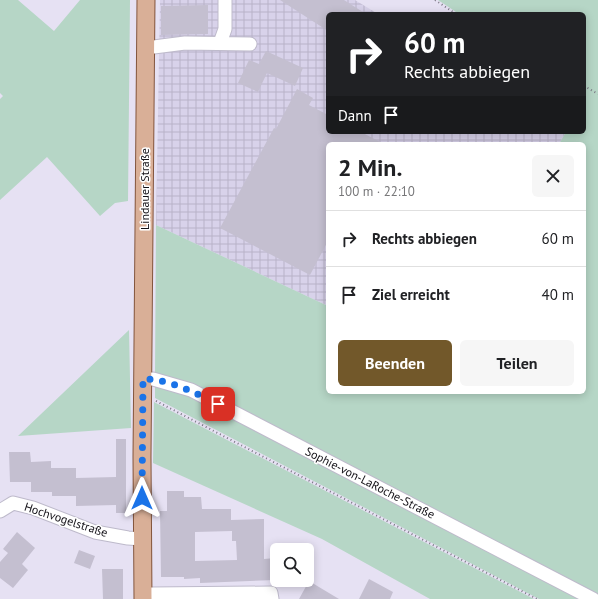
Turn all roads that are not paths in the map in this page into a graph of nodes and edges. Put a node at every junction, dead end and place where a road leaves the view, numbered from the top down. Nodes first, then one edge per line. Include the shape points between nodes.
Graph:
1 (146, 0) edge
2 (225, 0) edge
3 (220, 43) junction
4 (250, 44) dead end
5 (146, 48) junction
6 (143, 379) junction
7 (0, 511) edge
8 (142, 539) junction
9 (143, 597) edge
10 (272, 599) edge
11 (593, 599) edge

1 - 5 main road, Lindauer Straße
2 - 3 street via 225,29
3 - 4 street
3 - 5 street via 185,42
5 - 6 main road, Lindauer Straße
6 - 8 main road, Lindauer Straße
6 - 11 street, Sophie-von-LaRoche-Straße via 153,379 191,390
7 - 8 street, Hochvogelstraße via 13,503 95,532
8 - 9 main road, Lindauer Straße
9 - 10 street via 151,594 271,593

